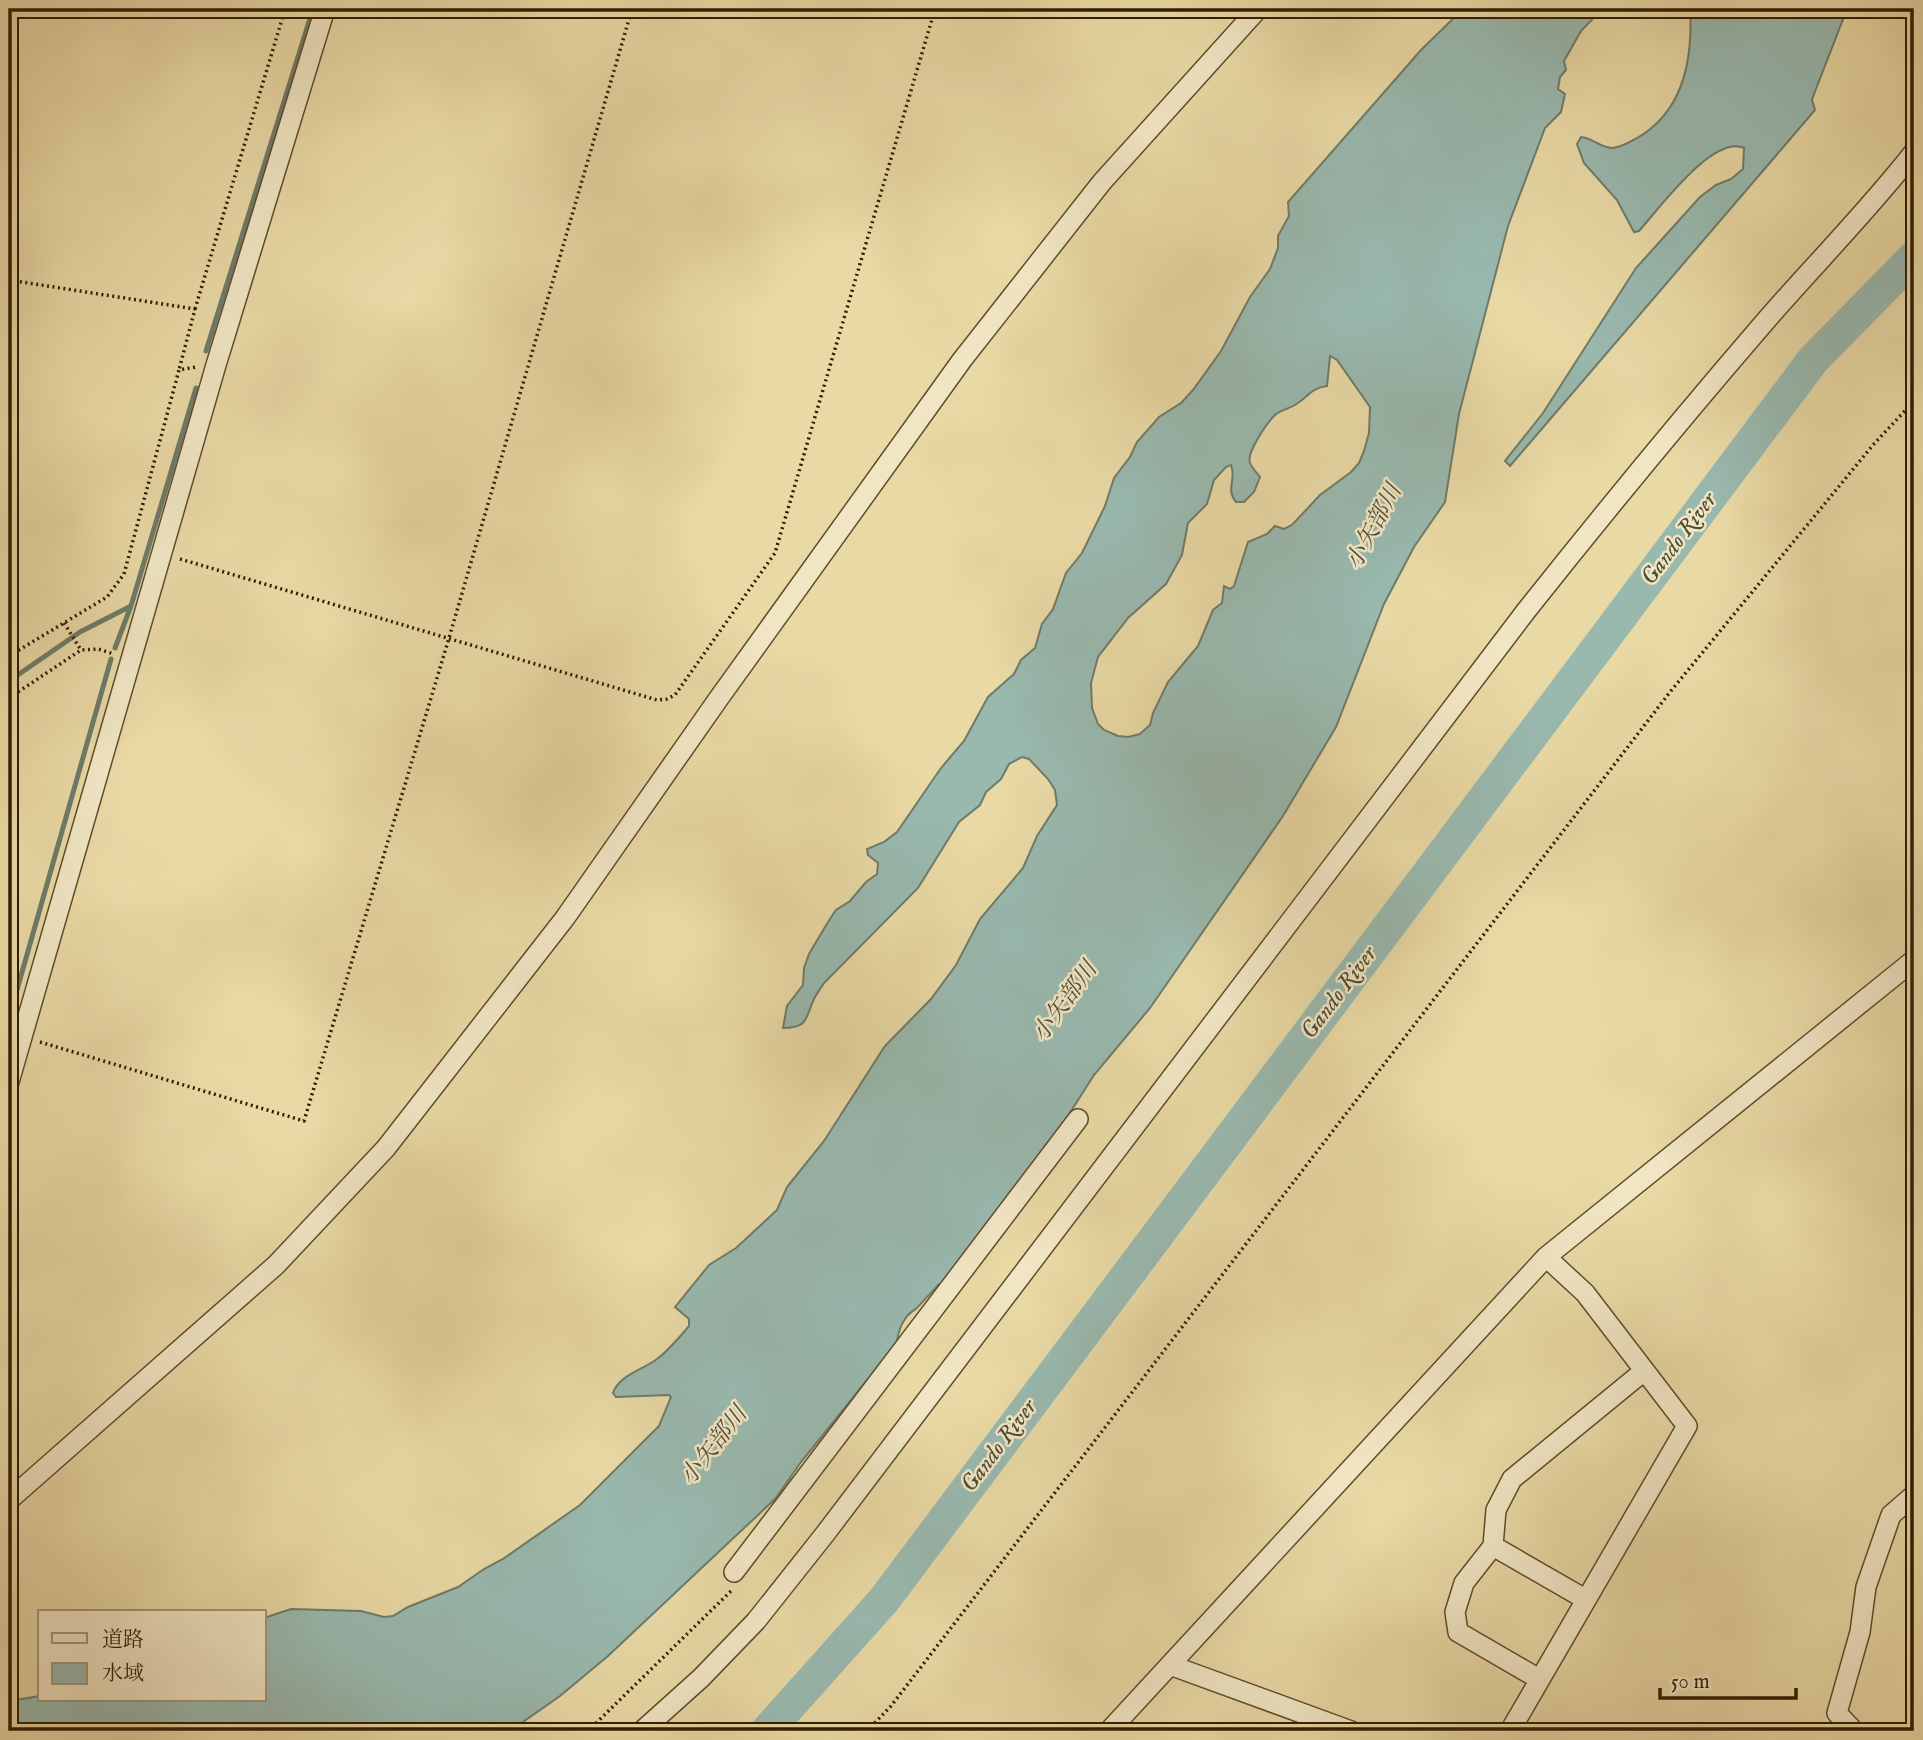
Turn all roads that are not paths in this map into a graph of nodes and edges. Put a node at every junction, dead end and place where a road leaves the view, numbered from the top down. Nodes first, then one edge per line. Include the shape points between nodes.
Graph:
1 (325, 9) edge
2 (1258, 9) edge
3 (1914, 152) edge
4 (1914, 960) edge
5 (14, 1046) edge
6 (9, 1082) edge
7 (1078, 1119) dead end
8 (1546, 1257) junction
9 (1644, 1371) junction
10 (1914, 1494) edge
11 (9, 1500) edge
12 (1493, 1546) junction
13 (734, 1572) road end
14 (1585, 1599) junction
15 (1170, 1665) junction
16 (1539, 1679) junction
17 (642, 1731) edge
18 (1109, 1731) edge
19 (1351, 1731) edge
20 (1510, 1731) edge
21 (1852, 1731) edge

1 - 5 street
2 - 11 street via 1102,182 962,360 565,918 386,1148 276,1265
3 - 17 street via 1764,322 1526,611 756,1621
4 - 8 street
5 - 6 street
7 - 13 street
8 - 9 street via 1585,1293
8 - 15 street
9 - 12 street via 1512,1479 1496,1510
9 - 14 street via 1687,1426
10 - 21 street via 1891,1515 1866,1587 1860,1632 1837,1713
12 - 14 street
12 - 16 street via 1464,1583 1455,1612 1458,1632
14 - 16 street
15 - 18 street
15 - 19 street
16 - 20 street

